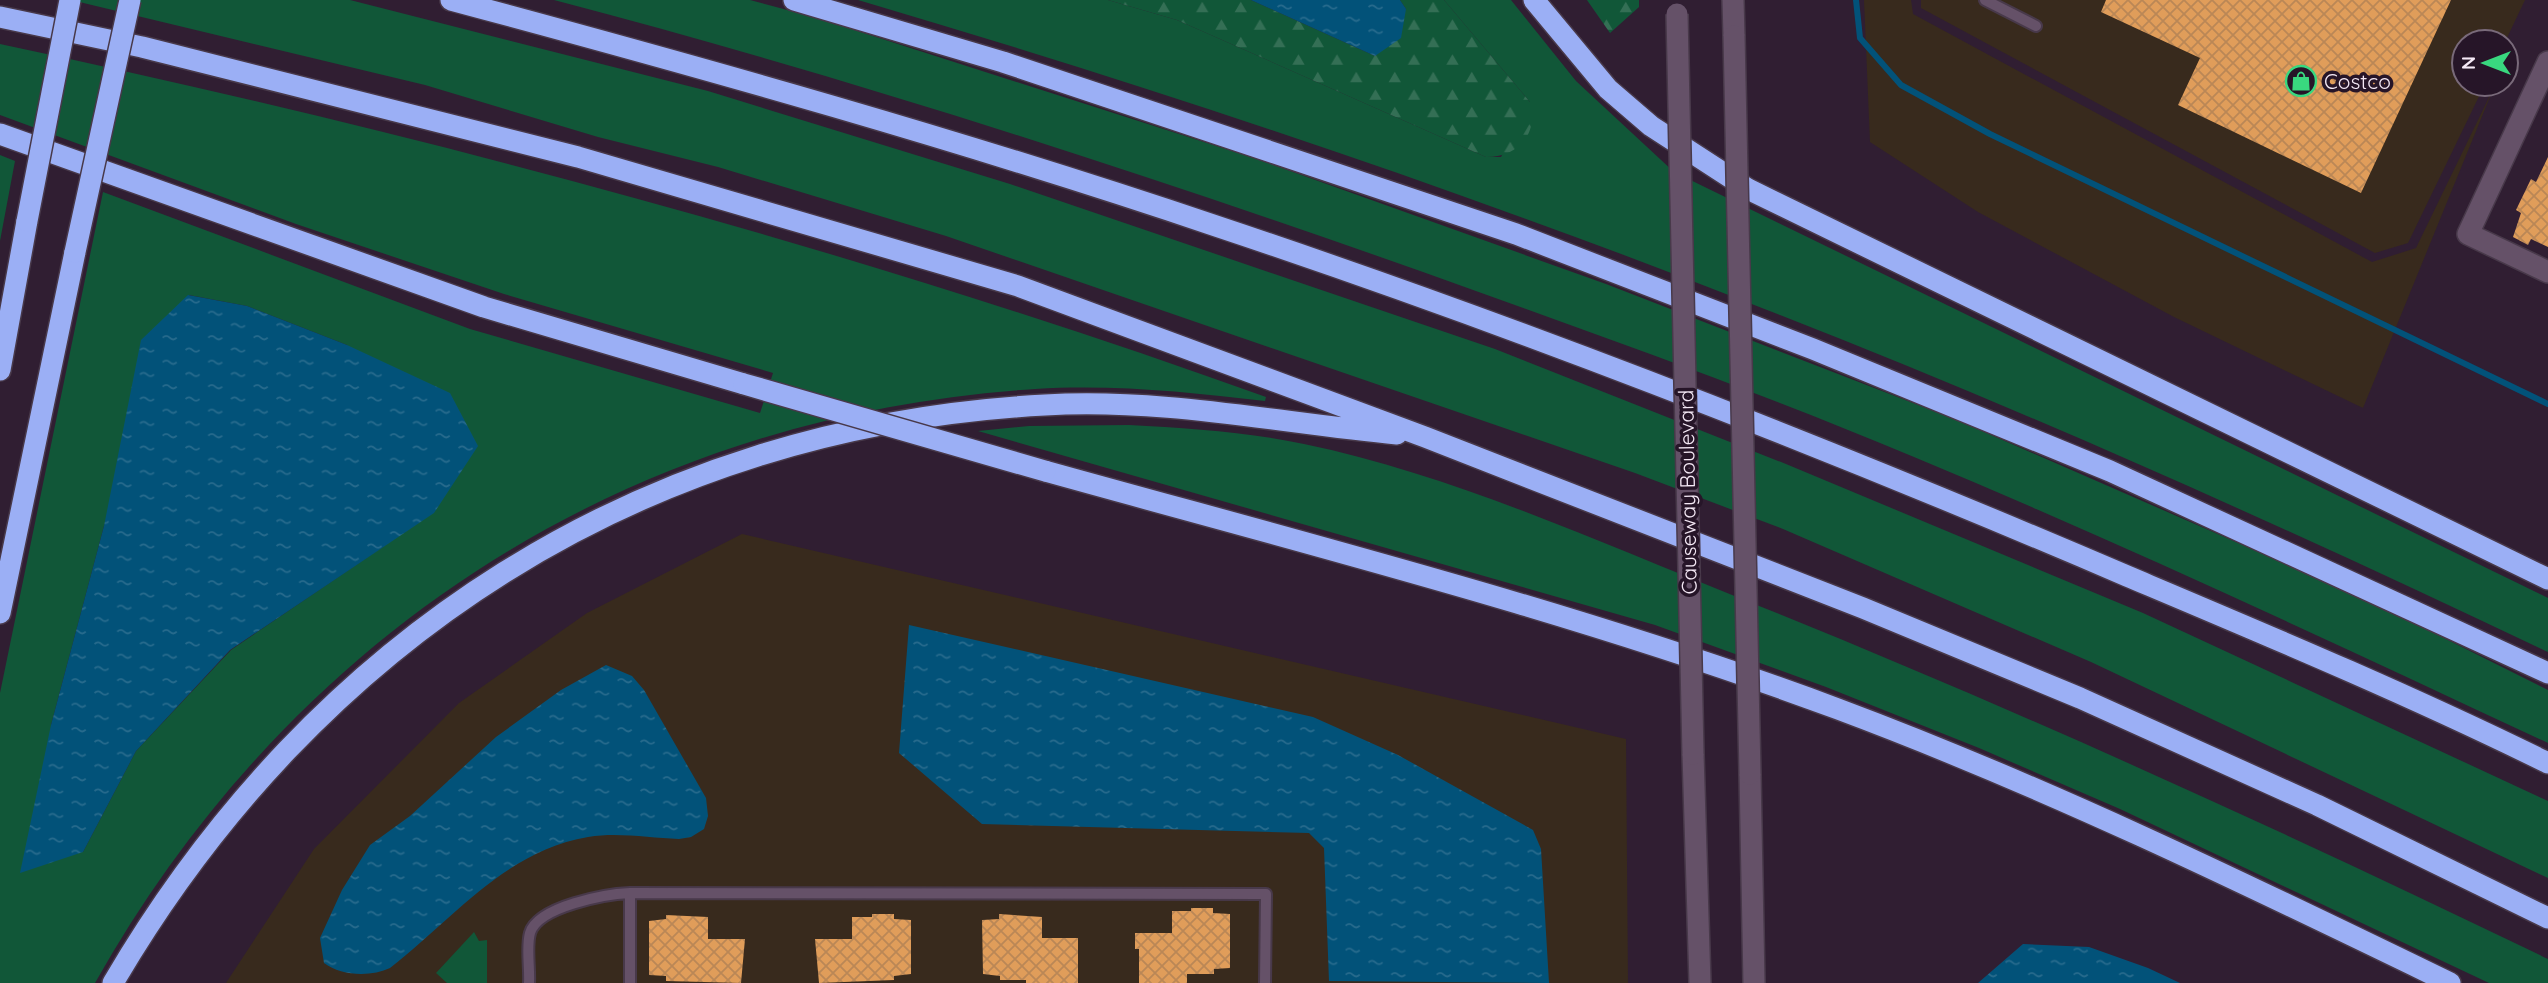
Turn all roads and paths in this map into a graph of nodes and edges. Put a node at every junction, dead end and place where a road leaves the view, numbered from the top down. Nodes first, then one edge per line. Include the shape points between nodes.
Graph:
1 (71, 0) edge
2 (130, 0) edge
3 (451, 0) edge
4 (794, 0) edge
5 (1534, 0) edge
6 (1733, 0) edge
7 (1985, 0) edge
8 (1677, 7) edge
9 (0, 16) edge
10 (2036, 26) dead end
11 (2548, 62) edge
12 (0, 134) edge
13 (2548, 272) edge
14 (0, 370) edge
15 (1425, 437) junction
16 (2548, 579) edge
17 (0, 613) edge
18 (2548, 673) edge
19 (2548, 763) edge
20 (630, 893) junction
21 (2548, 918) edge
22 (113, 983) edge
23 (529, 983) edge
24 (631, 983) edge
25 (1265, 983) edge
26 (1700, 983) edge
27 (1754, 983) edge
28 (2450, 983) edge

1 - 14 highway, bridge
2 - 17 highway, bridge
3 - 19 highway via 697,66 959,144 1469,314 1882,471 2437,709
4 - 18 highway via 1003,62 1516,234 2109,471
5 - 16 highway via 1608,89 1651,126 1748,189
6 - 27 main road, bridge
7 - 10 lane
8 - 26 main road, Causeway Boulevard, bridge
9 - 15 highway via 142,47 578,157 992,278
11 - 13 main road via 2468,234
12 - 28 highway, bridge via 484,307 1611,631 1841,710 2111,824
15 - 21 highway via 2080,698 2317,805
15 - 22 highway via 1148,406 991,408 835,433 763,453 625,506 498,576 400,646 341,696 295,739 215,831
20 - 23 lane via 586,899 537,922 530,932
20 - 24 lane
20 - 25 lane via 1266,894

